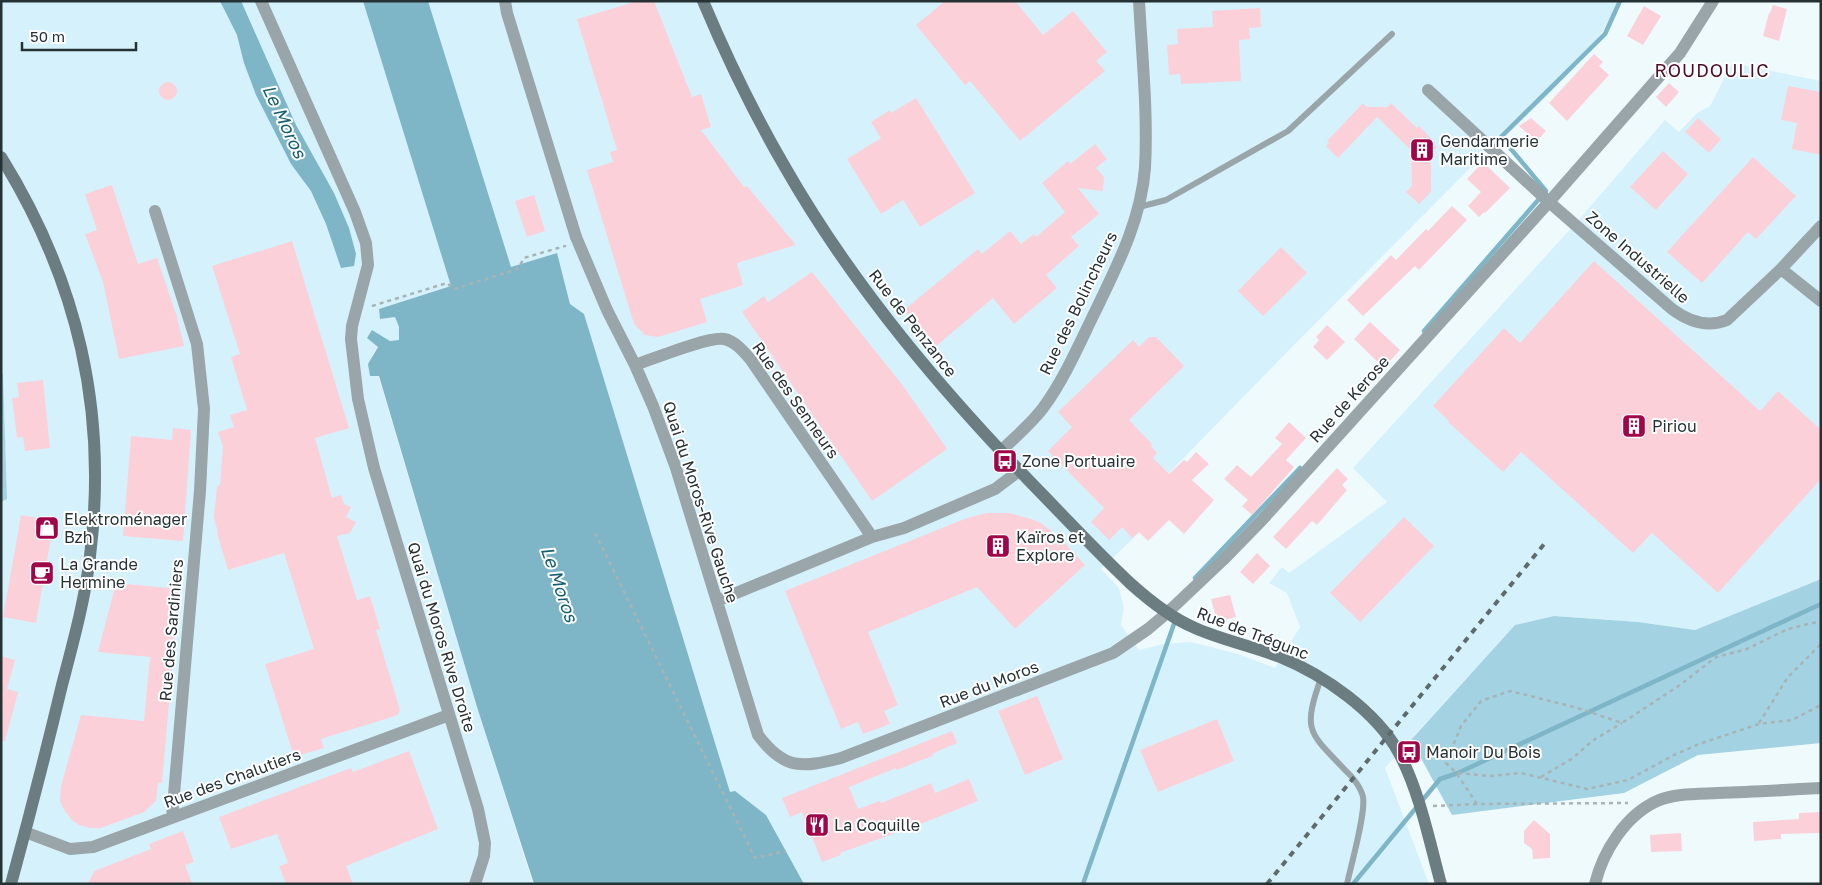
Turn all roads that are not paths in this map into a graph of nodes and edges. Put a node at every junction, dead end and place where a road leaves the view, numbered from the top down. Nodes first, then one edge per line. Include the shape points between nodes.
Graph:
1 (261, 1) edge
2 (505, 1) edge
3 (703, 1) edge
4 (1139, 1) edge
5 (1713, 1) edge
6 (1392, 34) dead end
7 (1428, 90) dead end
8 (1, 157) edge
9 (1549, 202) junction
10 (1139, 207) junction
11 (155, 211) dead end
12 (1821, 226) edge
13 (1781, 270) junction
14 (1821, 301) edge
15 (636, 365) junction
16 (1001, 451) junction
17 (1019, 471) junction
18 (872, 537) junction
19 (717, 601) junction
20 (1167, 613) junction
21 (1321, 678) junction
22 (449, 715) junction
23 (813, 765) joint
24 (1821, 788) edge
25 (172, 818) junction
26 (25, 832) junction
27 (12, 884) edge
28 (475, 884) edge
29 (1347, 884) edge
30 (1441, 884) edge
31 (1595, 884) edge

1 - 22 street, Quai du Moros Rive Droite via 355,212 368,250 367,276 351,340 358,399 374,468
2 - 15 street, Quai du Moros-Rive Gauche via 576,237 607,310
3 - 16 main road, Rue de Penzance via 746,95 801,194 884,315
4 - 10 street, Rue des Bolincheurs via 1145,123
5 - 9 street, Rue de Kerose via 1680,52
6 - 10 lane via 1288,131 1166,200
7 - 9 street
8 - 26 main road via 33,211 62,280 81,345 94,431 95,491 86,587
9 - 13 street, Zone Industrielle via 1672,309 1694,322 1720,323 1727,320
9 - 20 street, Rue de Kerose via 1262,520
10 - 16 street, Rue des Bolincheurs via 1125,249 1075,353 1044,407
11 - 25 street, Rue des Sardiniers via 197,344 204,409
12 - 13 street, Zone Industrielle
13 - 14 street
15 - 18 street, Rue des Senneurs via 711,339 732,342 751,360
15 - 19 street, Quai du Moros-Rive Gauche via 676,468
16 - 17 main road, Rue de Penzance
17 - 18 street via 995,489 904,528
17 - 20 main road, Rue de Penzance via 1133,586
18 - 19 street
19 - 23 street, Quai du Moros-Rive Gauche via 758,735 780,759
20 - 21 main road, Rue de Trégunc via 1207,633 1281,657
20 - 23 street, Rue du Moros via 1113,653 841,758
21 - 29 lane via 1311,705 1310,725 1316,740 1353,778 1363,796
21 - 30 main road, Rue de Trégunc via 1361,708 1398,751 1420,807
22 - 25 street, Rue des Chalutiers
22 - 28 street, Quai du Moros Rive Droite via 482,829 484,856
24 - 31 street via 1659,800 1620,832 1601,865
25 - 26 street, Rue des Chalutiers via 78,850
26 - 27 main road

